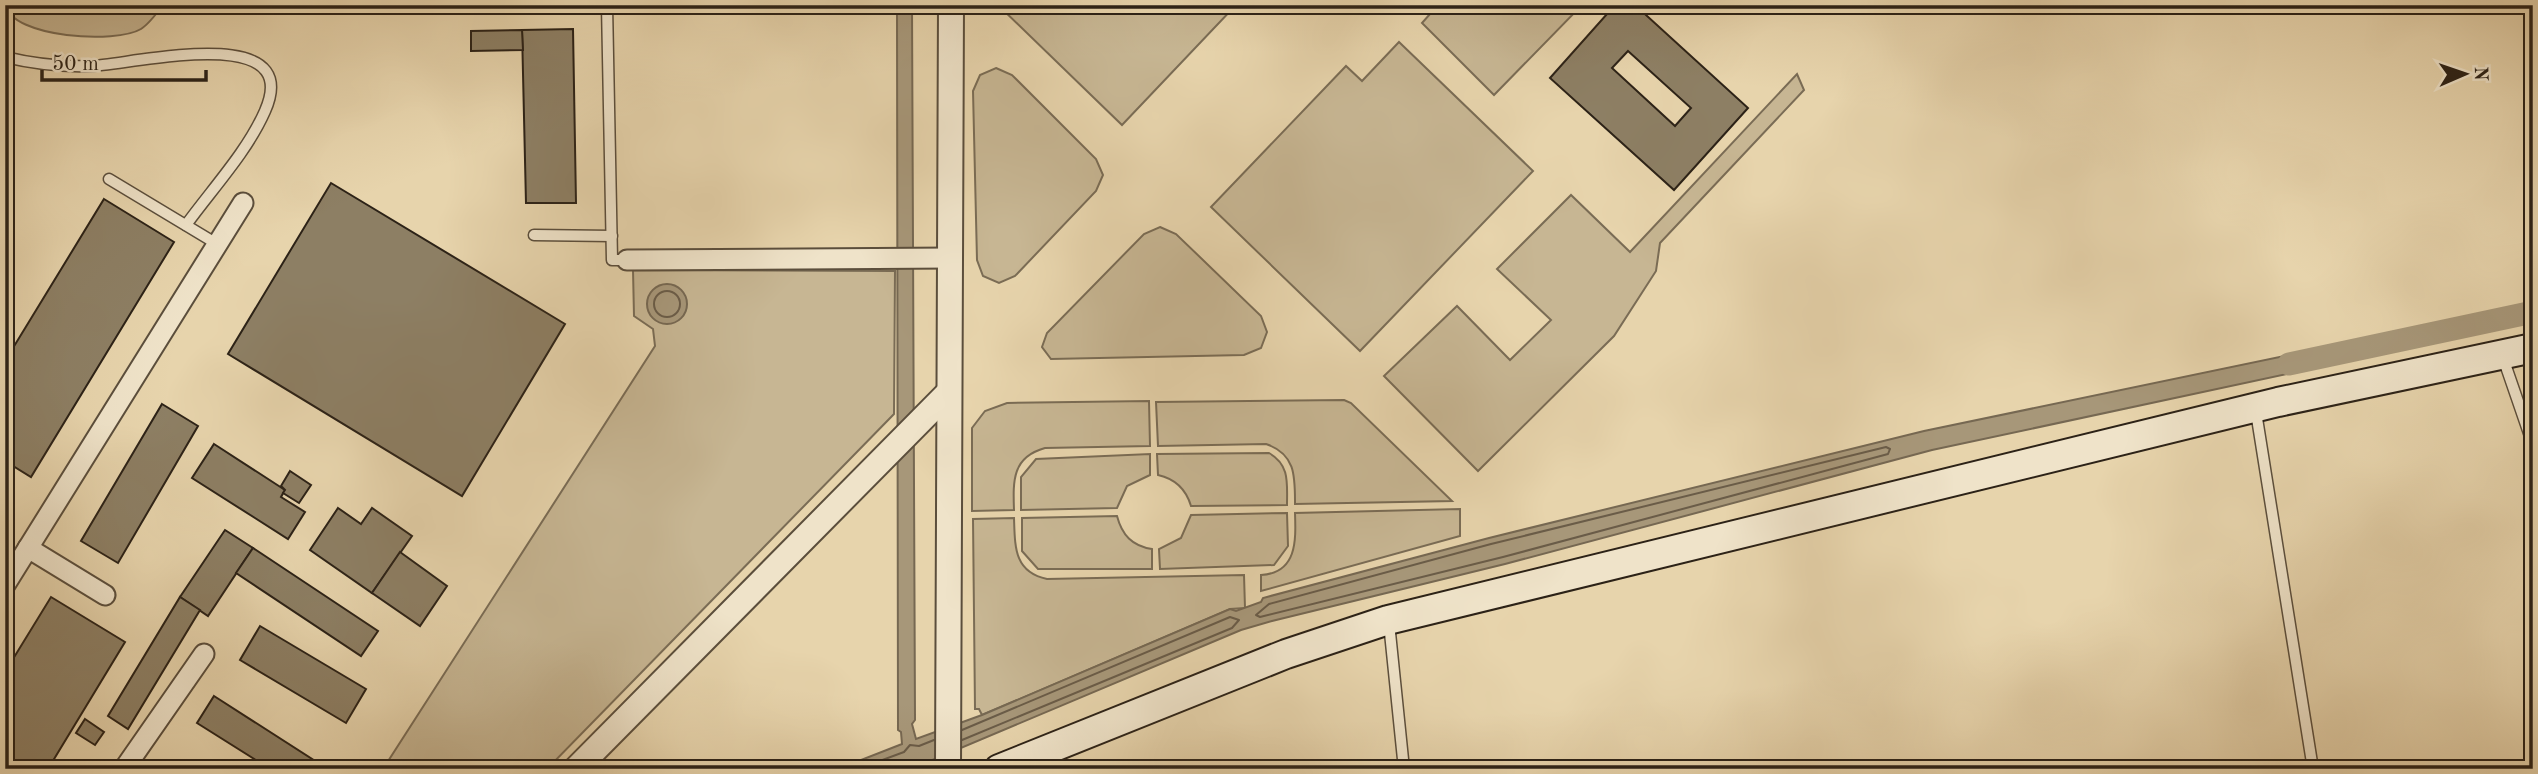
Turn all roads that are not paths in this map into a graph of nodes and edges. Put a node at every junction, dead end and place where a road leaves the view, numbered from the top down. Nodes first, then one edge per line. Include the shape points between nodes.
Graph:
1 (607, 5) edge
2 (951, 5) edge
3 (5, 57) edge
4 (109, 179) dead end
5 (243, 203) dead end
6 (186, 225) junction
7 (534, 235) dead end
8 (612, 236) junction
9 (217, 244) junction
10 (951, 258) junction
11 (627, 260) joint
12 (2533, 348) edge
13 (2502, 355) junction
14 (949, 392) junction
15 (2255, 408) junction
16 (2533, 445) edge
17 (28, 548) junction
18 (5, 585) edge
19 (105, 595) dead end
20 (1388, 620) junction
21 (204, 654) dead end
22 (124, 769) edge
23 (576, 769) edge
24 (948, 769) edge
25 (999, 769) edge
26 (1404, 769) edge
27 (2313, 769) edge

1 - 8 lane
2 - 10 street
3 - 6 lane via 50,67 225,52 249,57 269,72 271,88 265,110
4 - 6 lane
5 - 9 street
6 - 9 lane
7 - 8 lane
8 - 11 lane via 612,260
9 - 17 street
10 - 11 street
10 - 14 street
12 - 13 main road
13 - 15 main road
13 - 16 lane
14 - 23 street
14 - 24 street
15 - 20 main road
15 - 27 lane
17 - 18 street
17 - 19 street
20 - 25 main road via 1286,654
20 - 26 lane
21 - 22 street

